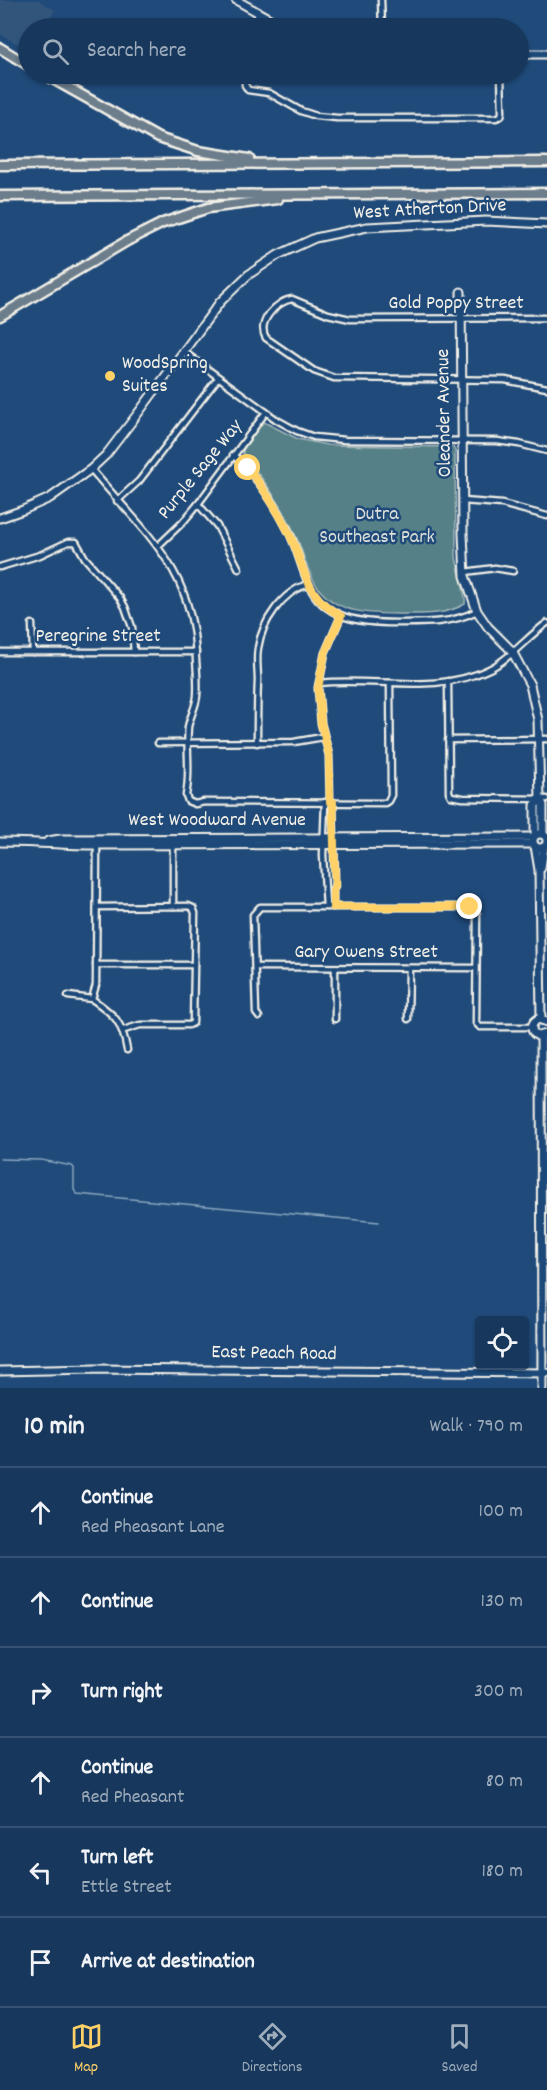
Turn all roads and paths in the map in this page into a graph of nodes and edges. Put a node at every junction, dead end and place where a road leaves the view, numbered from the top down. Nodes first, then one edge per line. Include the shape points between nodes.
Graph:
1 (236, 0) edge
2 (381, 0) edge
3 (259, 13) junction
4 (256, 18) edge
5 (268, 18) edge
6 (382, 18) edge
7 (0, 48) edge
8 (529, 54) edge
9 (547, 54) edge
10 (18, 59) edge
11 (61, 84) edge
12 (245, 84) edge
13 (501, 84) edge
14 (321, 162) junction
15 (547, 162) edge
16 (0, 165) edge
17 (547, 193) edge
18 (327, 194) junction
19 (0, 196) edge
20 (547, 224) edge
21 (461, 292) dead end
22 (0, 316) edge
23 (547, 318) edge
24 (461, 319) junction
25 (184, 352) junction
26 (218, 378) junction
27 (462, 378) junction
28 (547, 388) edge
29 (266, 412) junction
30 (462, 440) junction
31 (547, 451) edge
32 (233, 455) junction
33 (91, 469) junction
34 (117, 501) junction
35 (463, 501) junction
36 (198, 504) junction
37 (547, 516) edge
38 (0, 518) edge
39 (158, 546) junction
40 (0, 567) edge
41 (238, 569) dead end
42 (513, 571) dead end
43 (465, 572) junction
44 (308, 584) junction
45 (477, 611) junction
46 (341, 616) junction
47 (547, 623) edge
48 (32, 624) dead end
49 (33, 651) junction
50 (513, 651) junction
51 (0, 652) edge
52 (134, 652) junction
53 (196, 652) junction
54 (448, 681) junction
55 (319, 682) junction
56 (390, 683) junction
57 (324, 737) junction
58 (543, 739) edge
59 (448, 740) junction
60 (158, 743) dead end
61 (187, 743) junction
62 (257, 743) junction
63 (543, 799) edge
64 (329, 802) junction
65 (324, 840) junction
66 (334, 840) junction
67 (534, 841) junction
68 (545, 841) edge
69 (0, 842) edge
70 (46, 842) junction
71 (172, 842) junction
72 (97, 845) junction
73 (539, 870) junction
74 (324, 888) junction
75 (333, 890) junction
76 (173, 906) junction
77 (97, 907) junction
78 (326, 907) junction
79 (333, 907) junction
80 (96, 965) junction
81 (195, 965) junction
82 (255, 968) junction
83 (335, 968) junction
84 (409, 968) junction
85 (476, 968) junction
86 (68, 996) dead end
87 (92, 999) junction
88 (259, 1017) dead end
89 (335, 1019) dead end
90 (408, 1019) dead end
91 (544, 1020) edge
92 (532, 1027) junction
93 (124, 1030) junction
94 (544, 1035) edge
95 (127, 1050) dead end
96 (0, 1371) edge
97 (545, 1373) edge
98 (542, 1388) edge

1 - 3 street
2 - 6 street
3 - 4 street
3 - 5 street
7 - 10 highway
8 - 9 street
11 - 14 highway via 134,126 178,145 241,158
12 - 13 street via 248,90 269,93 301,111 337,118 495,118 502,112
14 - 15 highway
14 - 16 highway
17 - 18 highway
18 - 19 highway
18 - 22 highway via 239,202 192,212 127,242
20 - 25 street, West Atherton Drive via 453,222 367,228 315,238 278,255 248,275 220,302
21 - 24 street, Oleander Avenue
23 - 24 street, Gold Poppy Street
24 - 27 street, Oleander Avenue
24 - 27 street, Gold Poppy Street via 339,318 292,299 281,304 262,325 266,338 314,371 334,378
25 - 26 street
25 - 33 street, West Atherton Drive via 106,455
26 - 29 street
26 - 34 street via 139,481
27 - 28 street via 505,380
27 - 30 street, Oleander Avenue
29 - 30 street via 297,431 324,439
29 - 32 street, Purple Sage Way
30 - 31 street via 497,441
30 - 35 street, Oleander Avenue
32 - 36 street, Purple Sage Way
32 - 44 street via 248,468 289,532
33 - 34 street
33 - 38 street, West Atherton Drive via 50,498
34 - 39 street
35 - 37 street via 502,504
35 - 43 street, Oleander Avenue
36 - 39 street, Purple Sage Way
36 - 41 street via 217,526
39 - 53 street via 185,594 194,624
40 - 52 street via 76,542 125,607
42 - 43 street via 495,568
43 - 45 street, Oleander Avenue
44 - 46 street via 324,606
44 - 62 street via 279,604 260,640
45 - 46 street via 454,621 436,623 371,623
45 - 50 street
46 - 55 street via 325,653
47 - 50 street
48 - 49 street
49 - 51 street, Peregrine Street
49 - 52 street, Peregrine Street
50 - 54 street via 490,669
50 - 58 street via 530,685
52 - 53 street, Peregrine Street
53 - 61 street via 197,696
54 - 56 street
54 - 59 street
55 - 56 street
55 - 57 street
56 - 64 street via 390,798 385,803
57 - 62 street
57 - 64 street via 329,755
58 - 59 street
58 - 63 street
59 - 63 street via 451,796
60 - 61 street
61 - 62 street
61 - 64 street via 186,799 191,803
63 - 67 street via 535,805
63 - 68 street
64 - 65 street
64 - 66 street
65 - 66 street, West Woodward Avenue
65 - 71 street, West Woodward Avenue
65 - 74 street
66 - 67 street, West Woodward Avenue
66 - 75 street
67 - 68 street
67 - 68 street via 539,848
67 - 73 street
68 - 73 street
69 - 70 street, West Woodward Avenue
70 - 71 street, West Woodward Avenue via 60,838
70 - 72 street, West Woodward Avenue
71 - 72 street, West Woodward Avenue
71 - 76 street
72 - 77 street
73 - 91 street
74 - 75 street
74 - 78 street
75 - 79 street
76 - 77 street
76 - 81 street via 188,906 195,913
77 - 80 street
78 - 79 street
78 - 82 street via 261,907 255,912
79 - 85 street via 465,907 476,911
80 - 81 street
80 - 87 street
81 - 93 street via 193,1023 140,1025
82 - 83 street, Gary Owens Street
82 - 88 street
83 - 84 street, Gary Owens Street
83 - 89 street
84 - 85 street, Gary Owens Street
84 - 90 street
85 - 92 street via 476,1023 480,1027
86 - 87 street
87 - 93 street via 110,1011
91 - 92 street via 534,1022
92 - 94 street via 533,1033
93 - 95 street
94 - 97 street
96 - 97 street, East Peach Road
97 - 98 street

